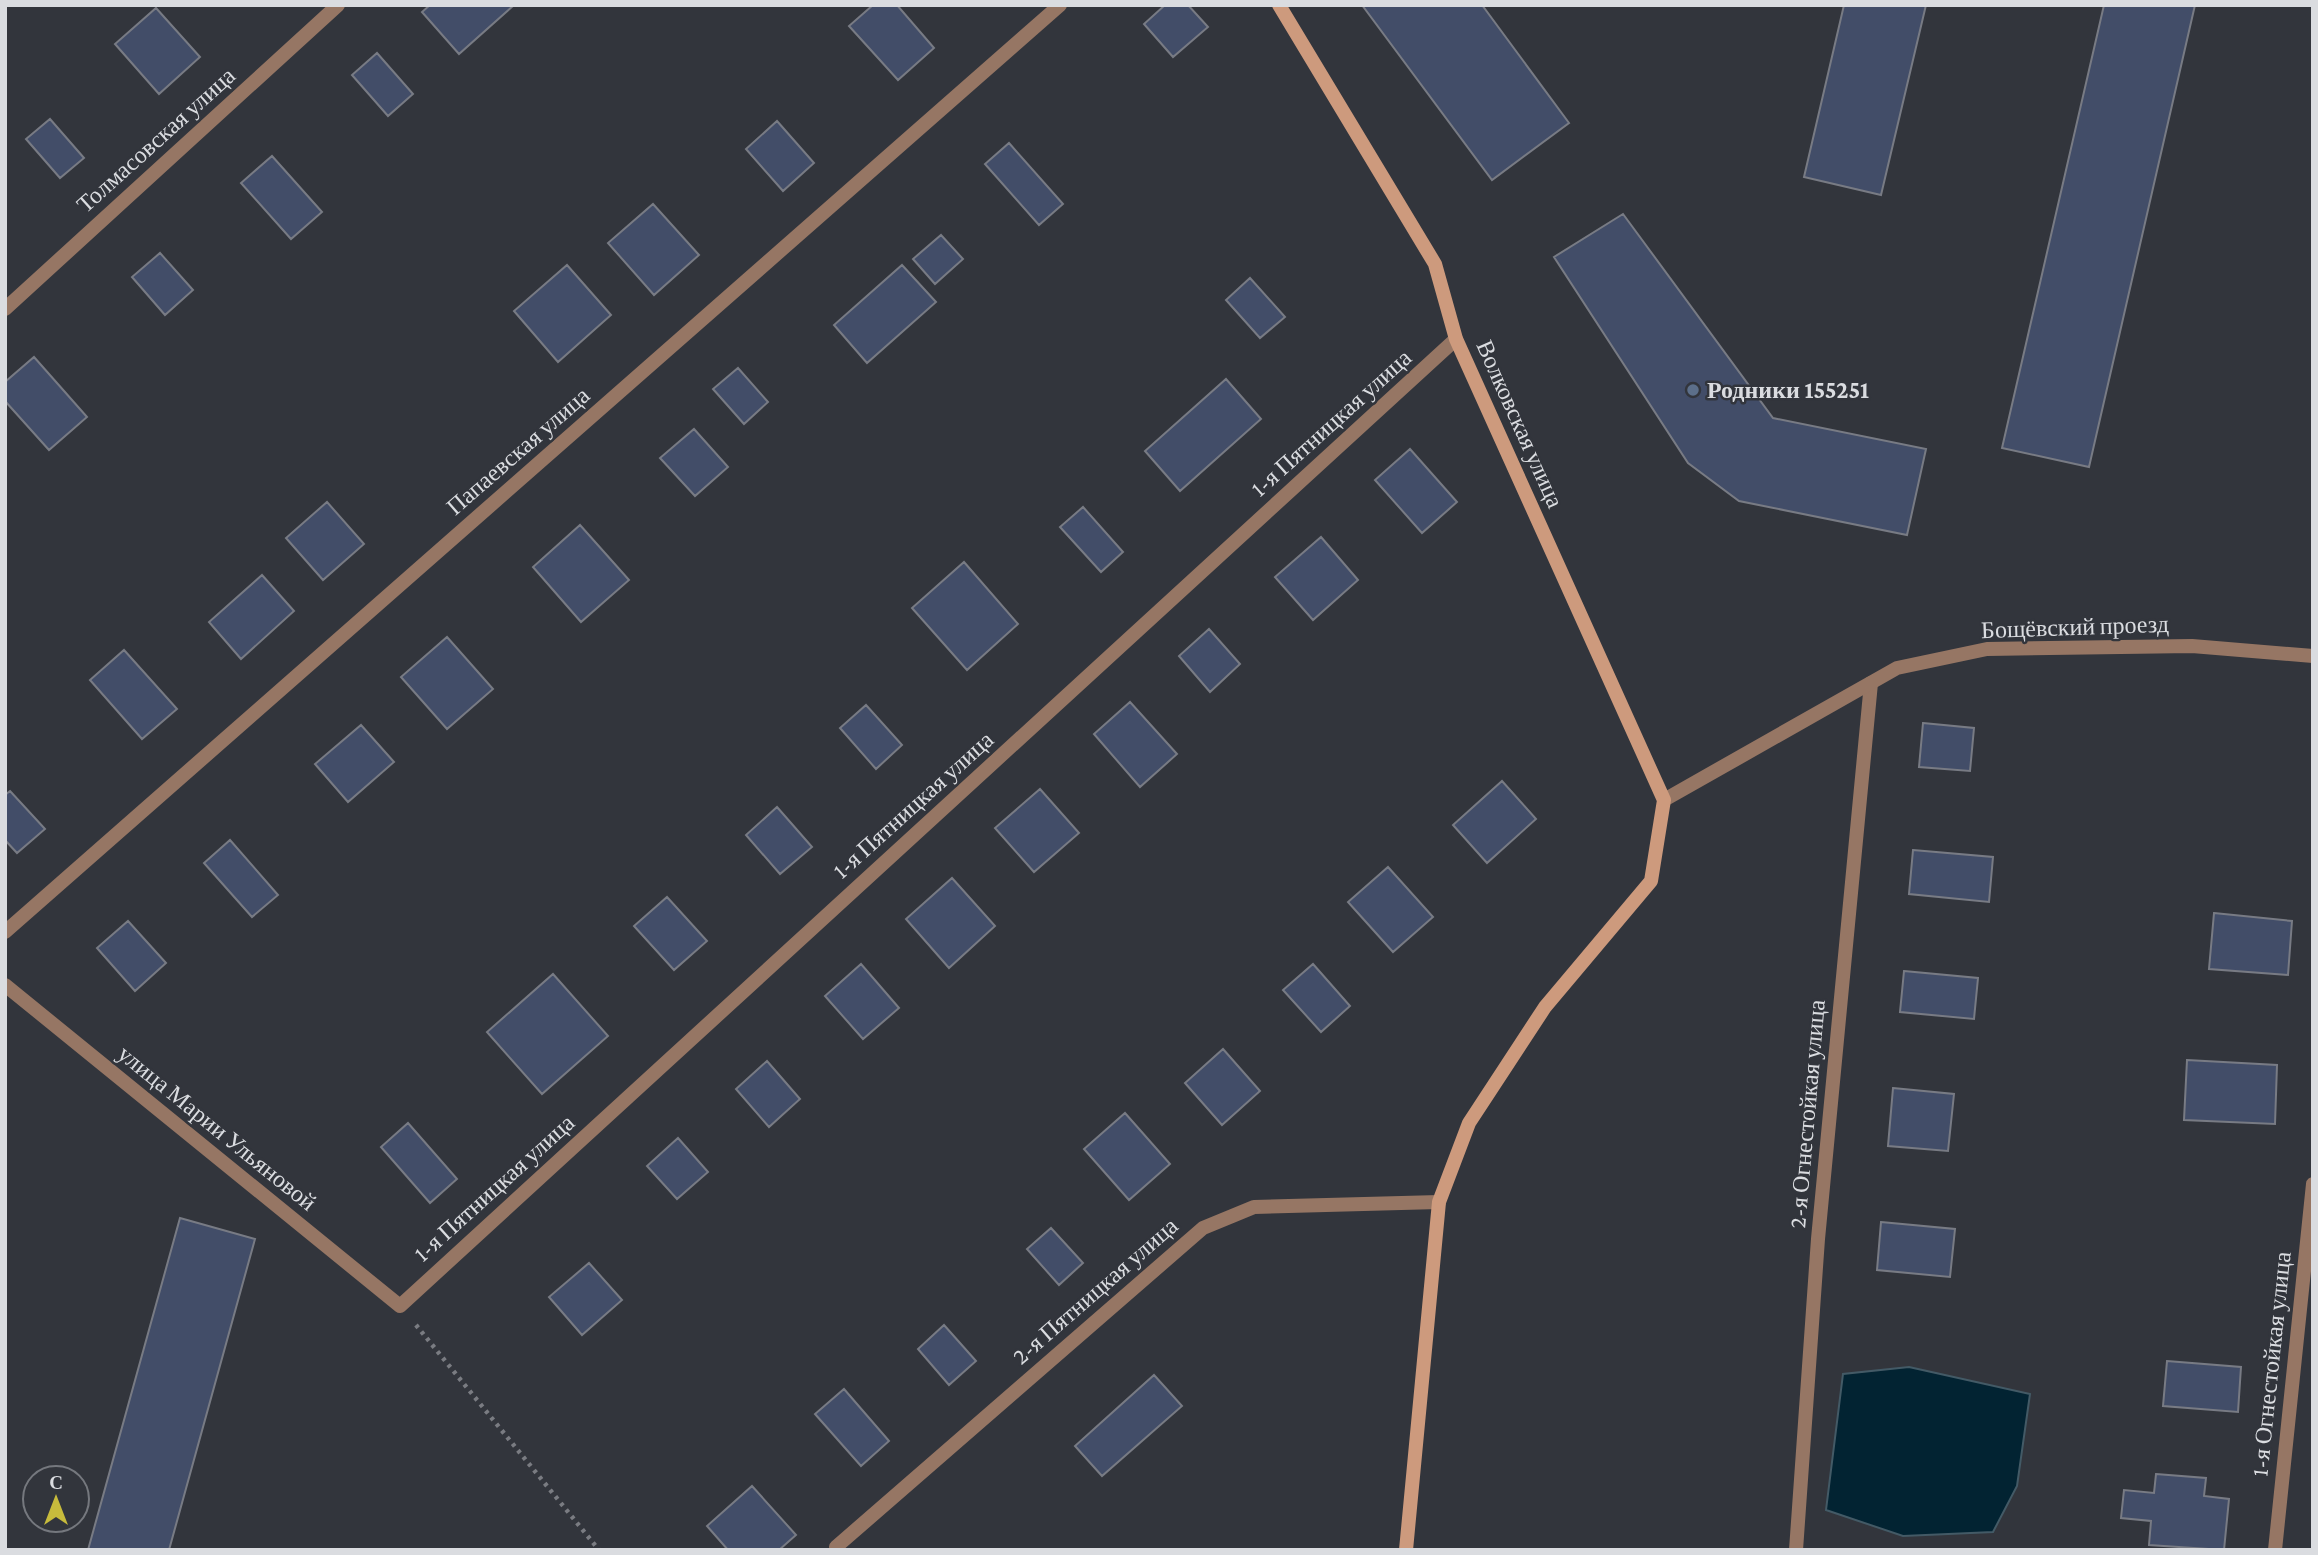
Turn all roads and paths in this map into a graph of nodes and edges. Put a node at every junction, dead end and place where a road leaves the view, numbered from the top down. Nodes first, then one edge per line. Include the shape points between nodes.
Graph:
1 (338, 5) edge
2 (1060, 5) edge
3 (1279, 5) edge
4 (5, 309) edge
5 (1456, 339) junction
6 (2313, 656) edge
7 (1871, 683) junction
8 (1664, 800) junction
9 (5, 932) edge
10 (5, 985) edge
11 (2313, 1184) edge
12 (1439, 1202) junction
13 (400, 1306) junction
14 (836, 1547) dead end
15 (599, 1550) edge
16 (1406, 1550) edge
17 (1796, 1550) edge
18 (2275, 1550) edge

1 - 4 street, Толмасовская улица
2 - 9 street, Папаевская улица
3 - 5 main road, Волковская улица via 1434,264
5 - 8 main road, Волковская улица
5 - 13 street, 1-я Пятницкая улица
6 - 7 street, Бощёвский проезд via 2192,646 1987,649 1897,668
7 - 8 street, Бощёвский проезд
7 - 17 street, 2-я Огнестойкая улица via 1818,1239
8 - 12 main road via 1651,881 1545,1007 1469,1123
10 - 13 street, улица Марии Ульяновой
11 - 18 street, 1-я Огнестойкая улица
12 - 14 street, 2-я Пятницкая улица via 1254,1207 1203,1228
12 - 16 main road
13 - 15 path

